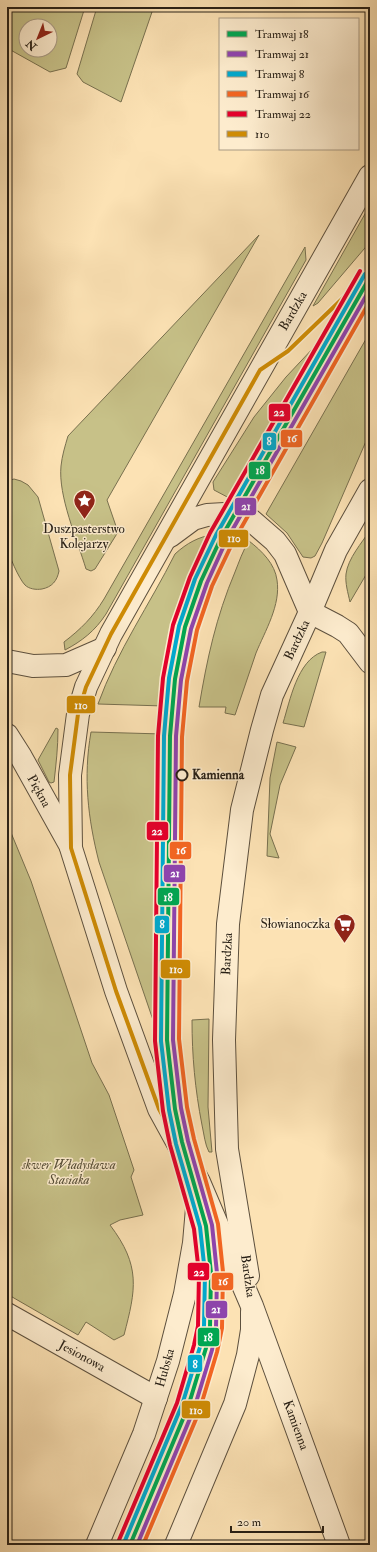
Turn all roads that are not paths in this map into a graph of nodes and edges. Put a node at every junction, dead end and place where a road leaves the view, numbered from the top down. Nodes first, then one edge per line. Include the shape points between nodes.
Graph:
1 (370, 176) edge
2 (370, 490) edge
3 (163, 543) junction
4 (310, 612) junction
5 (105, 648) junction
6 (7, 661) edge
7 (370, 662) edge
8 (7, 735) edge
9 (71, 848) junction
10 (199, 1182) junction
11 (252, 1306) junction
12 (7, 1314) edge
13 (156, 1398) junction
14 (97, 1545) edge
15 (176, 1545) edge
16 (339, 1545) edge

1 - 3 street, Bardzka
2 - 4 street, Bardzka via 336,550
3 - 4 street via 193,519 225,514 252,521 275,541 285,554
3 - 5 street, Bardzka
4 - 7 street via 348,633
4 - 11 street, Bardzka via 272,695 263,724 242,810 228,924 224,1040 227,1149
5 - 6 street via 66,665 33,666
5 - 9 street, Bardzka via 86,687 78,714 70,775
8 - 9 street, Piękna
9 - 10 street, Bardzka via 119,998 159,1109
10 - 11 street, Bardzka
10 - 13 street, Hubska via 194,1243 185,1294
11 - 15 street via 252,1330 242,1382
11 - 16 street, Kamienna
12 - 13 street, Jesionowa
13 - 14 street, Hubska via 144,1434

